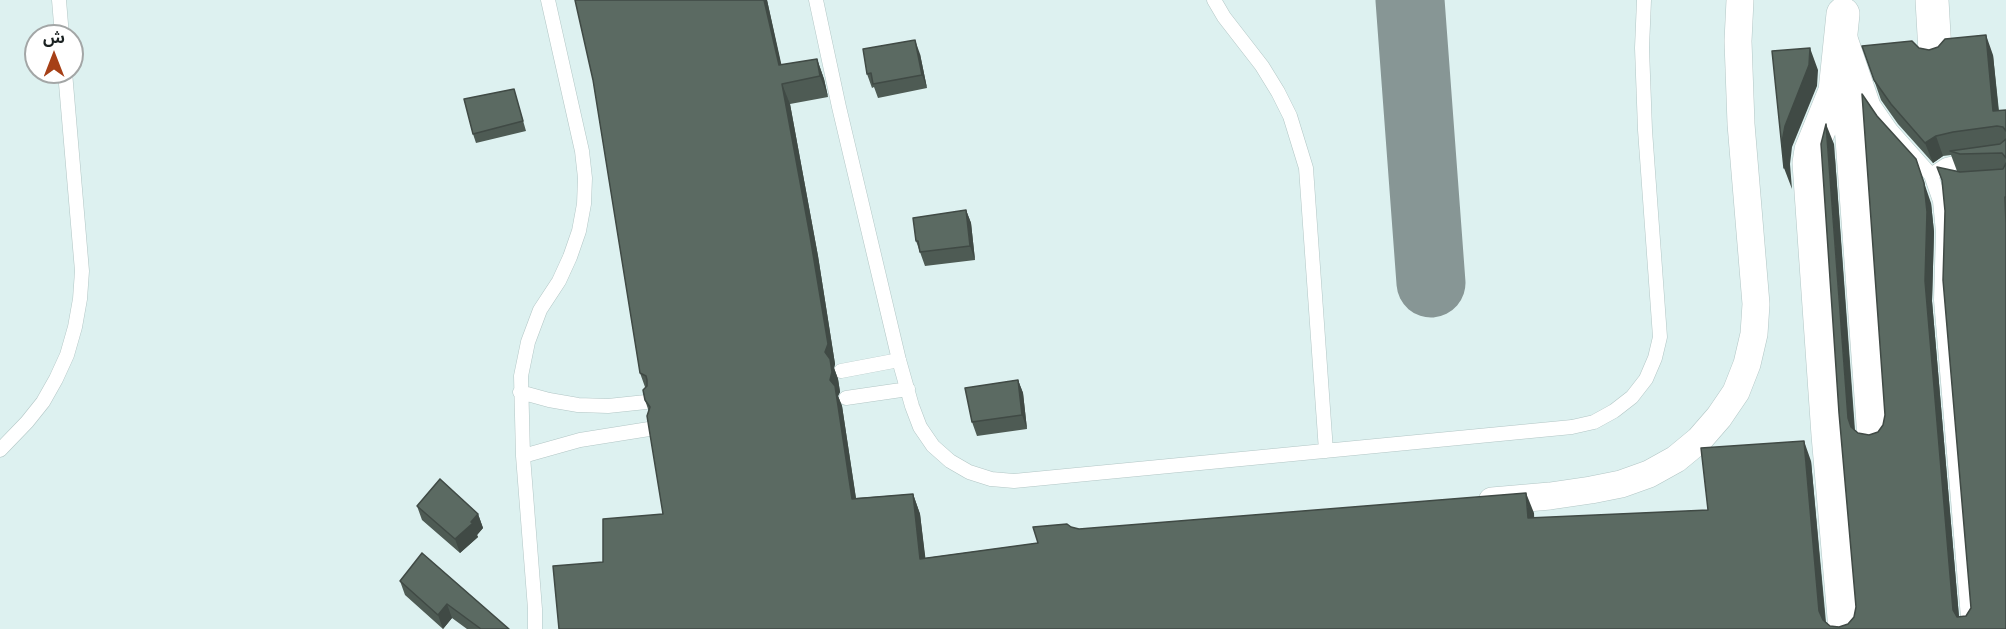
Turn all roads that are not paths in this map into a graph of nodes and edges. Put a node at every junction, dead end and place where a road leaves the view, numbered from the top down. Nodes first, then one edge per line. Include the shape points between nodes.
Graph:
1 (59, 0) edge
2 (548, 0) edge
3 (816, 0) edge
4 (1214, 0) edge
5 (1644, 0) edge
6 (1740, 0) edge
7 (1932, 0) edge
8 (1842, 7) edge
9 (61, 24) edge
10 (1935, 52) edge
11 (66, 84) edge
12 (2006, 155) edge
13 (1930, 175) junction
14 (1948, 179) edge
15 (900, 360) junction
16 (841, 371) dead end
17 (908, 389) junction
18 (520, 392) junction
19 (846, 398) dead end
20 (645, 402) edge
21 (649, 429) edge
22 (1874, 437) edge
23 (0, 450) edge
24 (1326, 451) junction
25 (523, 456) junction
26 (1467, 502) edge
27 (535, 629) edge
28 (1845, 629) edge
29 (1969, 629) edge

1 - 9 lane
2 - 18 lane via 582,151 584,204 570,256 540,310 528,342
3 - 15 lane
4 - 24 lane via 1278,92 1306,168
5 - 24 lane via 1645,130 1660,336 1646,379 1614,411 1594,422 1572,427
6 - 26 street via 1741,124 1756,304 1752,344 1736,392 1699,440 1649,474 1591,490
7 - 10 street
8 - 13 lane via 1873,104
8 - 22 street
8 - 28 street via 1835,91 1809,163
11 - 23 lane via 82,271 80,300 70,345 56,380 27,422
12 - 13 lane via 1946,165
13 - 14 lane
13 - 29 lane via 1941,211 1941,300
15 - 16 lane
15 - 17 lane
17 - 19 lane
17 - 24 lane via 920,427 933,446 959,467 991,479 1014,481
18 - 20 lane via 578,405
18 - 25 lane
21 - 25 lane via 580,440
25 - 27 lane

